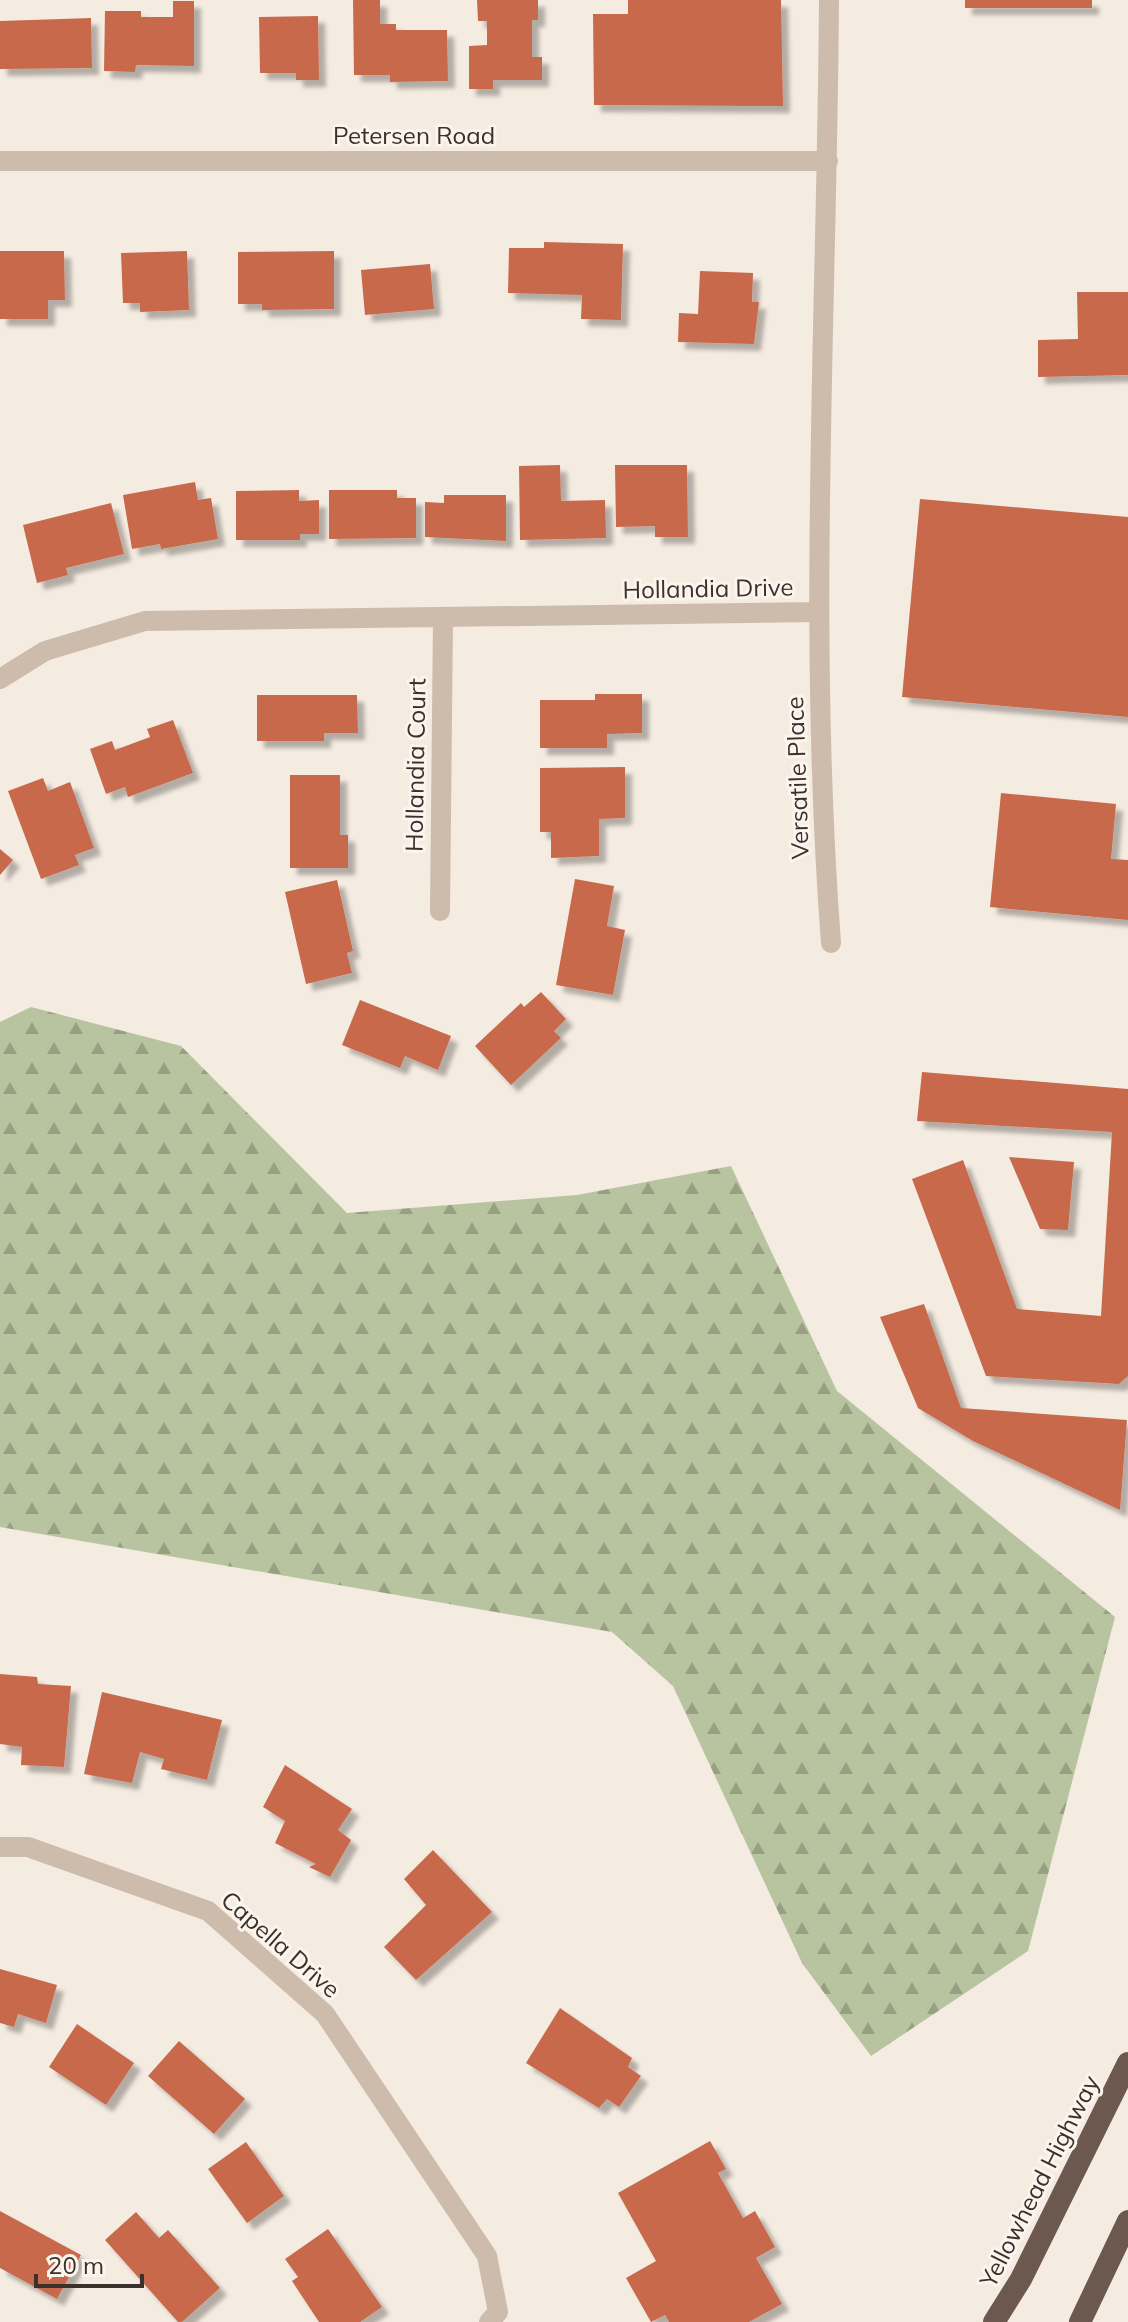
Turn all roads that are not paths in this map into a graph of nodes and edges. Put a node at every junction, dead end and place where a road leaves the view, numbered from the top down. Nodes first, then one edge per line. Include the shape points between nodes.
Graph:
1 (829, 0) edge
2 (0, 161) edge
3 (828, 161) junction
4 (818, 612) junction
5 (443, 619) junction
6 (0, 679) edge
7 (440, 911) dead end
8 (831, 943) dead end
9 (0, 1847) edge
10 (1128, 2063) edge
11 (1128, 2221) edge
12 (489, 2322) edge
13 (994, 2322) edge
14 (1080, 2322) edge

1 - 3 street, Hollandia Drive
2 - 3 street, Petersen Road
3 - 4 street, Hollandia Drive
4 - 5 street, Hollandia Drive
4 - 8 street, Versatile Place
5 - 6 street, Hollandia Drive via 145,621 45,651
5 - 7 street, Hollandia Court
9 - 12 street, Capella Drive via 28,1847 208,1911 325,2014 487,2256 498,2312
10 - 13 highway, Yellowhead Highway via 1021,2279
11 - 14 highway

